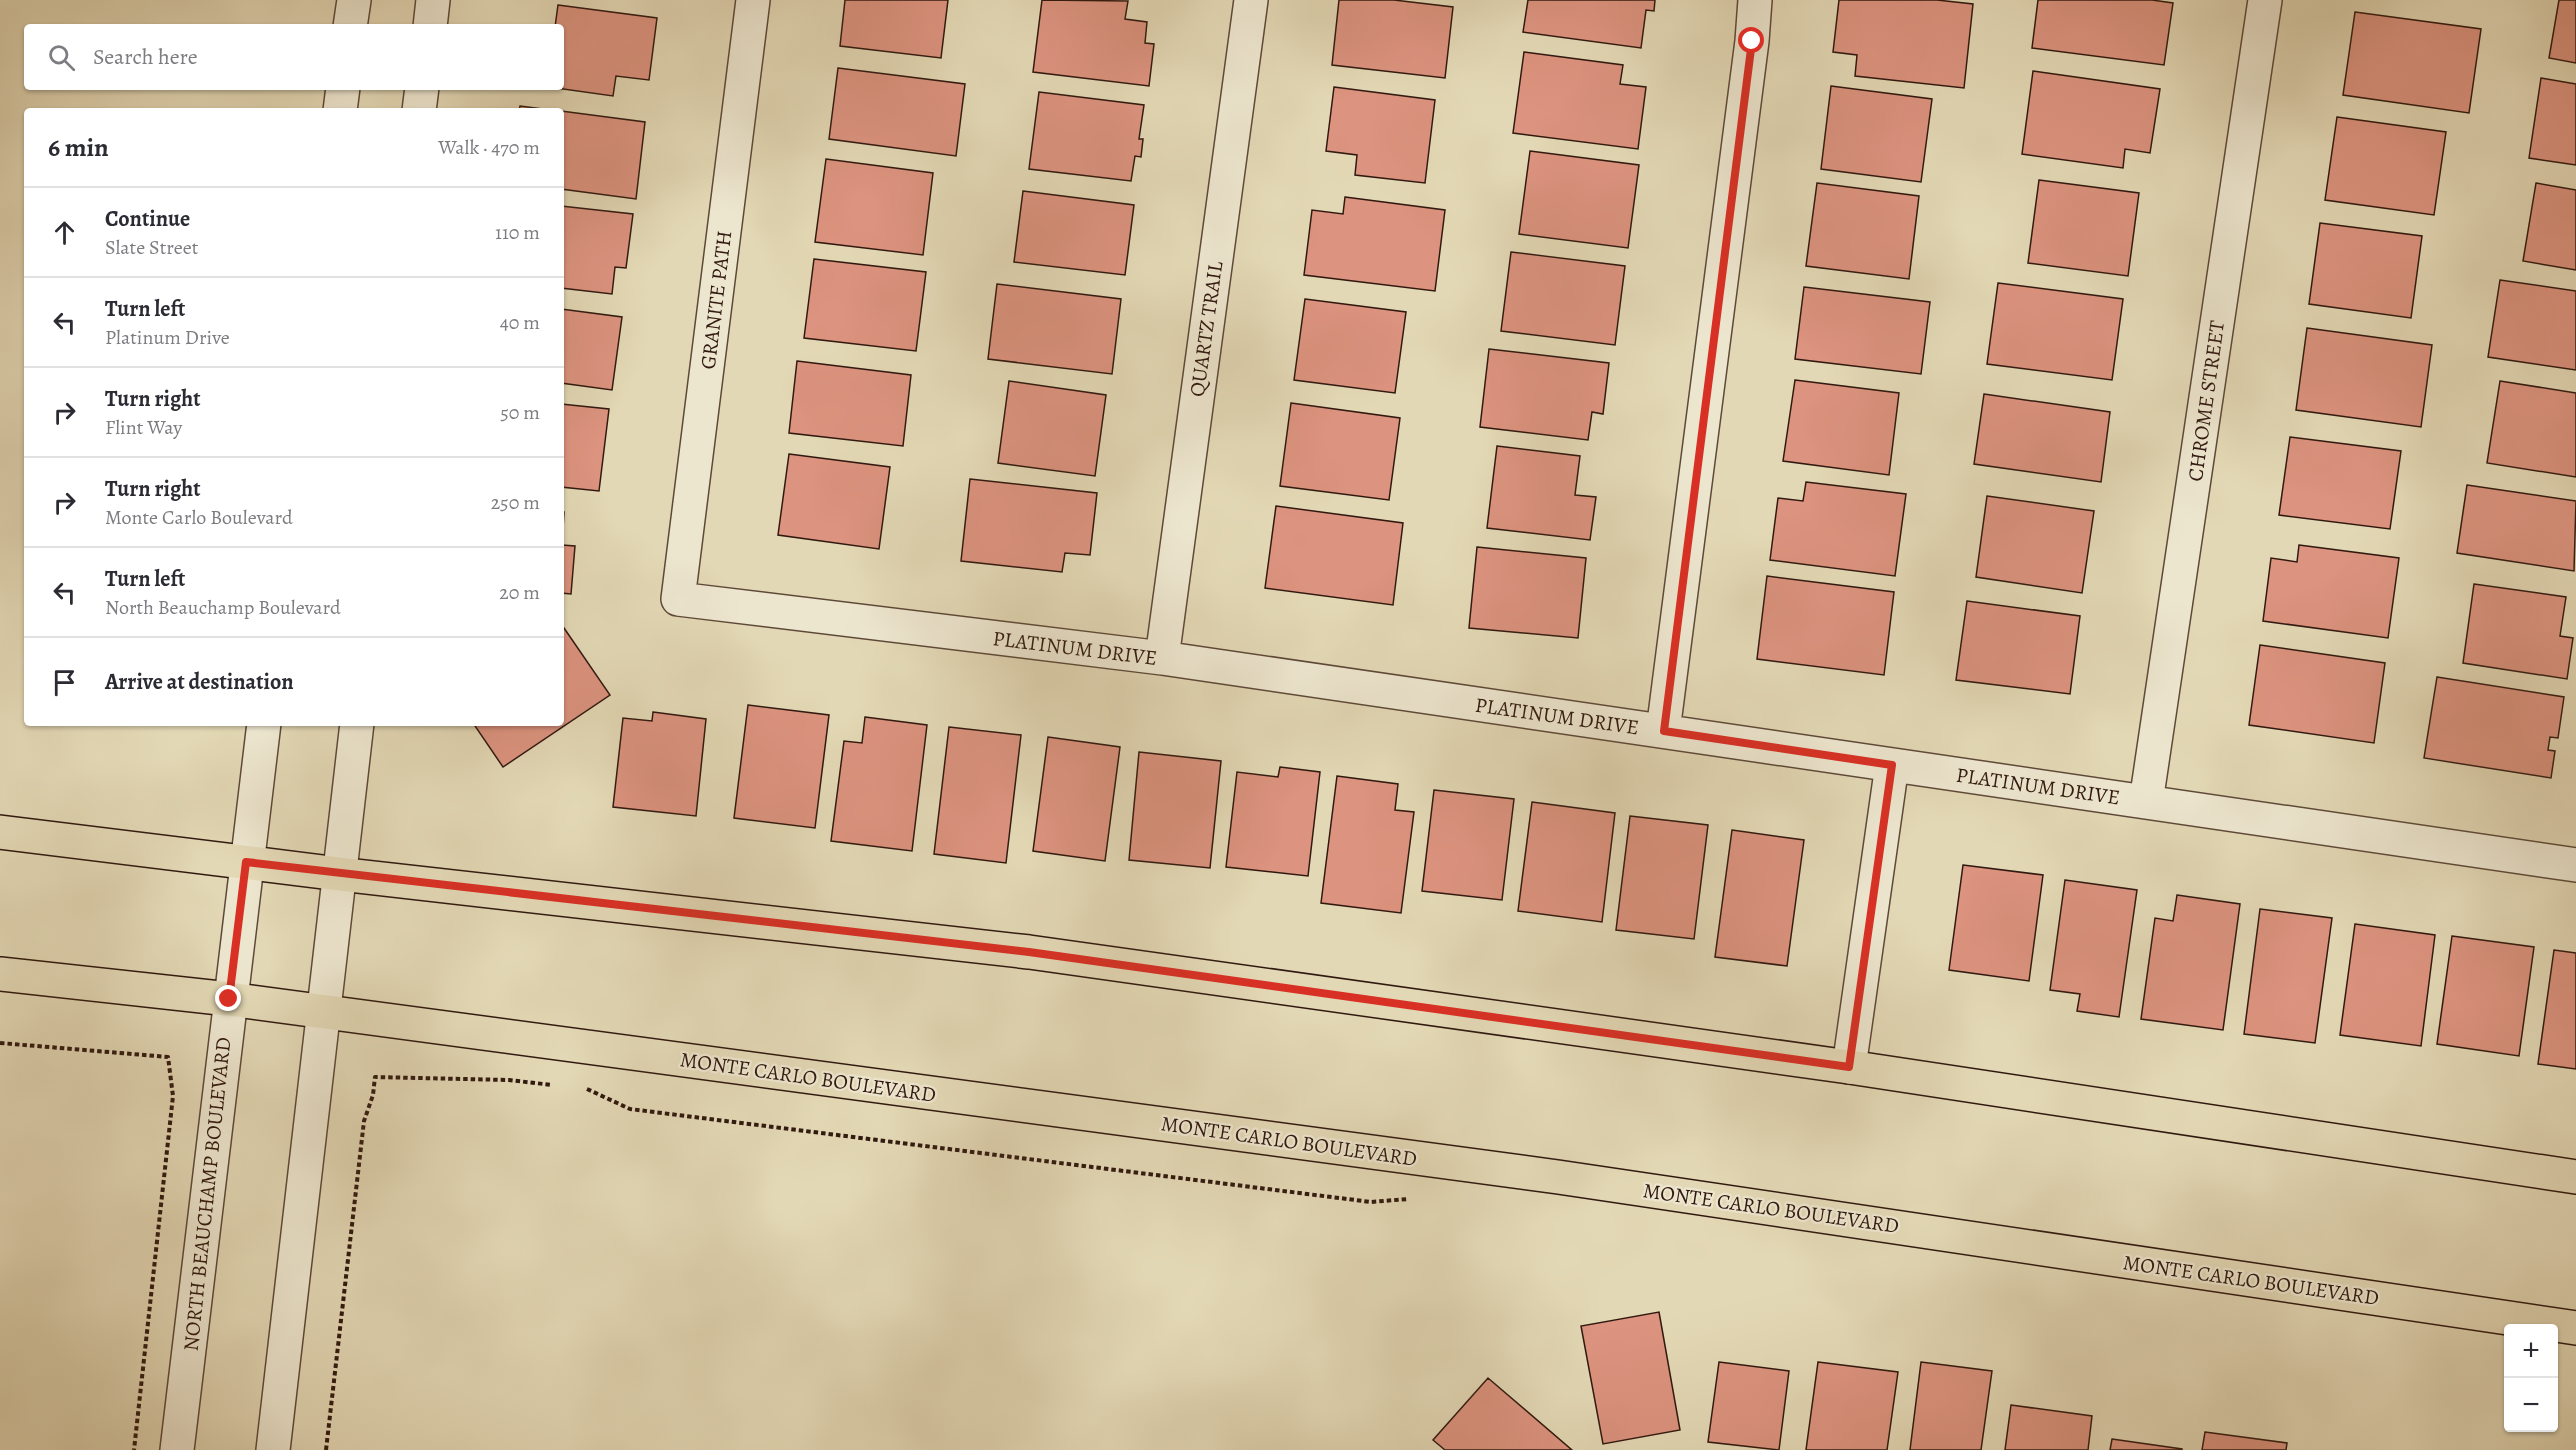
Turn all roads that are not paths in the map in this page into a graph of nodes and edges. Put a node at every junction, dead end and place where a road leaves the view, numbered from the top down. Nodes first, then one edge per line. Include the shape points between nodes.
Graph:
1 (354, 0) edge
2 (433, 0) edge
3 (753, 0) edge
4 (1251, 0) edge
5 (1755, 0) edge
6 (2265, 0) edge
7 (351, 24) edge
8 (430, 24) edge
9 (343, 90) edge
10 (422, 90) edge
11 (340, 108) edge
12 (419, 108) edge
13 (678, 599) joint
14 (1162, 658) junction
15 (264, 726) edge
16 (357, 726) edge
17 (1664, 731) junction
18 (1892, 765) junction
19 (2146, 802) junction
20 (0, 832) edge
21 (246, 862) junction
22 (2576, 865) edge
23 (339, 874) junction
24 (0, 974) edge
25 (229, 999) junction
26 (324, 1012) junction
27 (1849, 1067) junction
28 (2576, 1178) edge
29 (2576, 1328) edge
30 (177, 1450) edge
31 (273, 1450) edge

1 - 7 street
2 - 8 street
3 - 13 street, GRANITE PATH
4 - 14 street, QUARTZ TRAIL
5 - 17 street
6 - 19 street, CHROME STREET
9 - 11 street
10 - 12 street
13 - 14 street, PLATINUM DRIVE
14 - 17 street, PLATINUM DRIVE
15 - 21 street, NORTH BEAUCHAMP BOULEVARD
16 - 23 street
17 - 18 street, PLATINUM DRIVE
18 - 19 street, PLATINUM DRIVE
18 - 27 street
19 - 22 street, PLATINUM DRIVE
20 - 21 main road
21 - 23 main road
21 - 25 street, NORTH BEAUCHAMP BOULEVARD
23 - 26 street
23 - 27 main road via 1029,952
24 - 25 main road, MONTE CARLO BOULEVARD
25 - 26 main road, MONTE CARLO BOULEVARD
25 - 30 street, NORTH BEAUCHAMP BOULEVARD
26 - 29 main road, MONTE CARLO BOULEVARD via 1570,1179
26 - 31 street
27 - 28 main road

